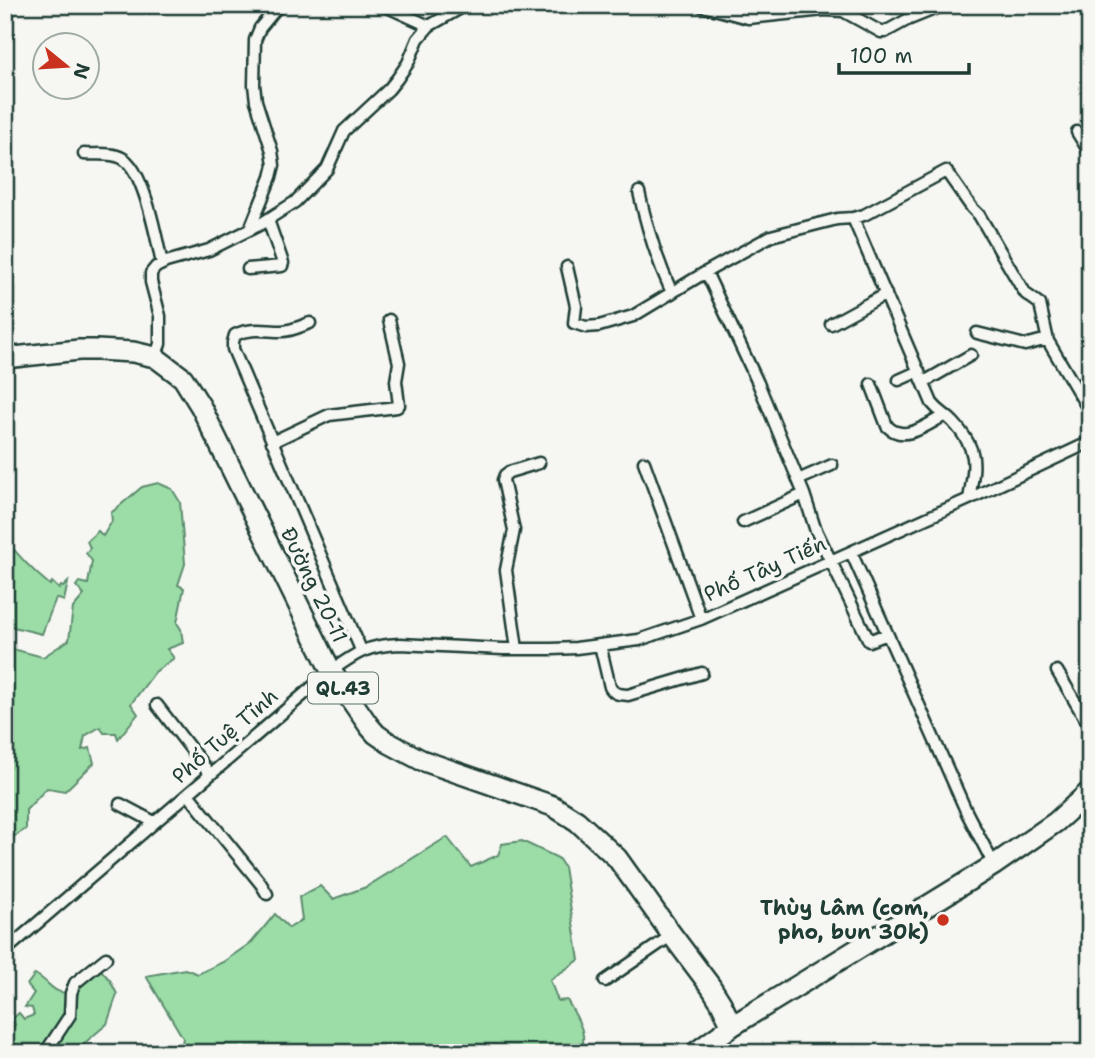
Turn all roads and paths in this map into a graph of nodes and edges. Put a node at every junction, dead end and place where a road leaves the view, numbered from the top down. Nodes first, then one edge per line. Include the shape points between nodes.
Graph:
1 (279, 5) edge
2 (383, 5) edge
3 (467, 5) edge
4 (699, 5) edge
5 (944, 5) edge
6 (429, 26) junction
7 (1077, 132) dead end
8 (1090, 153) edge
9 (84, 155) dead end
10 (639, 192) dead end
11 (853, 218) junction
12 (268, 219) junction
13 (250, 229) junction
14 (162, 264) junction
15 (567, 267) dead end
16 (248, 269) dead end
17 (706, 272) junction
18 (672, 293) junction
19 (886, 294) junction
20 (389, 320) dead end
21 (310, 323) dead end
22 (831, 324) dead end
23 (977, 333) dead end
24 (1048, 341) junction
25 (971, 355) dead end
26 (155, 357) junction
27 (5, 358) edge
28 (919, 371) junction
29 (899, 380) dead end
30 (925, 382) junction
31 (871, 384) dead end
32 (1090, 412) edge
33 (945, 415) junction
34 (272, 442) junction
35 (1090, 442) edge
36 (539, 463) dead end
37 (644, 463) dead end
38 (832, 466) dead end
39 (798, 480) junction
40 (804, 494) junction
41 (969, 499) junction
42 (743, 522) dead end
43 (851, 552) junction
44 (830, 561) junction
45 (701, 619) junction
46 (887, 634) junction
47 (600, 645) junction
48 (517, 649) junction
49 (361, 650) junction
50 (331, 671) junction
51 (1057, 671) dead end
52 (702, 673) dead end
53 (157, 705) dead end
54 (1090, 727) edge
55 (210, 774) junction
56 (1090, 791) edge
57 (188, 794) junction
58 (120, 804) dead end
59 (154, 822) junction
60 (994, 865) junction
61 (267, 894) dead end
62 (672, 935) junction
63 (5, 951) edge
64 (106, 958) dead end
65 (605, 981) dead end
66 (732, 1026) junction
67 (45, 1053) edge
68 (695, 1053) edge

1 - 13 street via 255,40 256,101 274,165
2 - 6 street
3 - 6 street
4 - 5 street via 748,18 843,11 885,32
6 - 12 street via 389,89 344,131 327,169 295,202
7 - 8 street
9 - 14 street via 119,156 132,167 148,206
10 - 18 street via 653,249
11 - 17 street via 771,236
11 - 19 street
11 - 24 street via 946,171 979,215 1026,294 1040,304
12 - 13 street
12 - 16 street via 283,263
13 - 14 street via 209,250
14 - 26 street via 151,273 150,282 160,316
15 - 18 street via 576,325 614,323
17 - 18 street
17 - 39 street
19 - 22 street
19 - 28 street
20 - 34 street via 399,363 399,405 329,415
21 - 34 street via 288,330 242,332 233,342
23 - 24 street via 1025,345
24 - 32 street
25 - 30 street
26 - 27 highway, Đường 20-11 / QL.43 via 88,350
26 - 50 highway, Đường 20-11 / QL.43 via 183,378 201,407
28 - 29 street
28 - 30 street
30 - 33 street via 932,403
31 - 33 street via 892,431 913,432
33 - 41 street via 974,453
34 - 49 street
35 - 41 street
36 - 48 street via 509,472 503,480 514,530 506,579
37 - 45 street
38 - 39 street
39 - 40 street
40 - 42 street
40 - 44 street
41 - 43 street
43 - 44 street, Phố Tây Tiến
43 - 46 street, Phố Tây Tiến
44 - 45 street, Phố Tây Tiến
44 - 46 street via 869,641
45 - 47 street, Phố Tây Tiến via 639,640
46 - 60 street, Phố Tây Tiến
47 - 48 street, Phố Tây Tiến
47 - 52 street via 610,687 619,694
48 - 49 street, Phố Tây Tiến via 386,644
49 - 50 street, Phố Tây Tiến
50 - 55 street, Phố Tuệ Tĩnh
50 - 62 highway, Đường 20-11 / QL.43 via 369,726 389,743 421,760 553,806 577,821 617,858
51 - 54 street
53 - 55 street
55 - 57 street, Phố Tuệ Tĩnh
56 - 60 highway via 1056,822
57 - 59 street, Phố Tuệ Tĩnh
57 - 61 street
58 - 59 street
59 - 63 street, Phố Tuệ Tĩnh
60 - 66 highway
62 - 65 street
62 - 66 highway, Đường 20-11 / QL.43 via 711,987
64 - 67 street via 75,983 70,1015
66 - 68 highway

